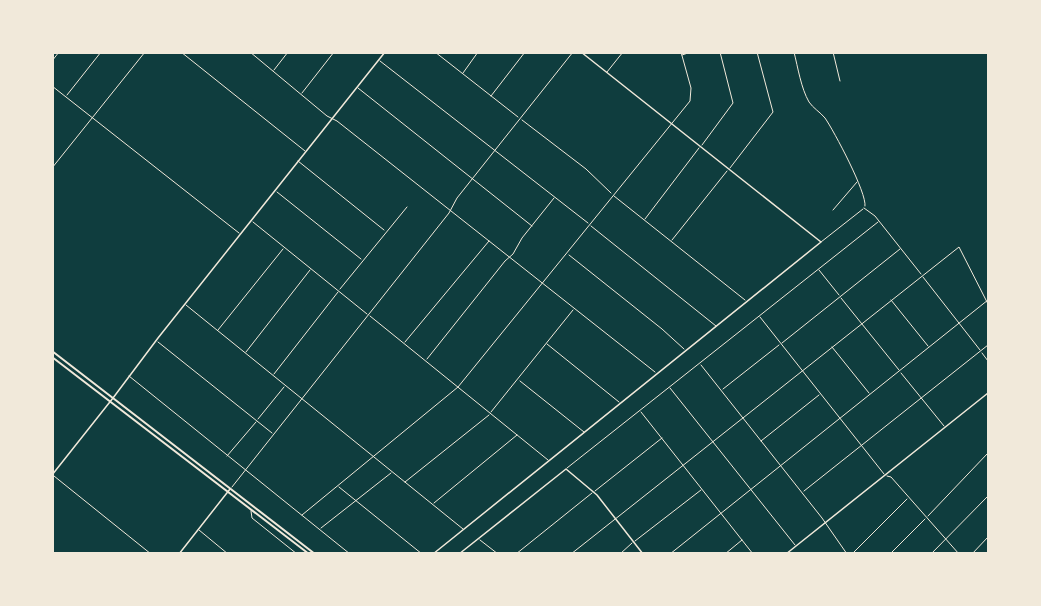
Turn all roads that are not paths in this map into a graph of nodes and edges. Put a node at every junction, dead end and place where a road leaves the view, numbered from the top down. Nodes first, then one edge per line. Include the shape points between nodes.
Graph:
1 (59, 52) edge
2 (101, 52) edge
3 (145, 52) edge
4 (181, 52) edge
5 (250, 52) edge
6 (288, 52) edge
7 (334, 52) edge
8 (385, 52) edge
9 (435, 52) edge
10 (478, 52) edge
11 (525, 52) edge
12 (573, 52) edge
13 (581, 52) edge
14 (623, 52) edge
15 (691, 52) edge
16 (720, 52) edge
17 (757, 52) edge
18 (794, 52) edge
19 (833, 52) edge
20 (681, 54) edge
21 (379, 60) junction
22 (52, 61) edge
23 (272, 72) junction
24 (463, 73) junction
25 (606, 73) junction
26 (840, 80) dead end
27 (52, 86) edge
28 (357, 87) junction
29 (301, 95) junction
30 (66, 96) junction
31 (491, 96) junction
32 (92, 117) junction
33 (332, 118) junction
34 (520, 119) junction
35 (670, 124) junction
36 (700, 147) junction
37 (305, 151) junction
38 (496, 151) junction
39 (298, 160) junction
40 (52, 168) edge
41 (728, 170) junction
42 (472, 179) junction
43 (858, 181) junction
44 (275, 190) junction
45 (613, 195) junction
46 (555, 197) junction
47 (407, 207) dead end
48 (864, 208) junction
49 (833, 210) dead end
50 (451, 211) junction
51 (251, 220) junction
52 (644, 220) junction
53 (878, 222) junction
54 (589, 224) junction
55 (532, 226) junction
56 (386, 231) junction
57 (240, 234) junction
58 (489, 241) junction
59 (670, 242) junction
60 (820, 242) junction
61 (284, 247) junction
62 (900, 249) junction
63 (567, 253) junction
64 (509, 256) junction
65 (362, 260) junction
66 (311, 269) junction
67 (818, 269) junction
68 (922, 276) junction
69 (542, 283) junction
70 (339, 291) junction
71 (840, 296) junction
72 (891, 300) junction
73 (746, 302) junction
74 (988, 302) edge
75 (185, 304) junction
76 (574, 308) junction
77 (368, 315) junction
78 (759, 316) junction
79 (862, 323) junction
80 (959, 324) junction
81 (716, 326) junction
82 (218, 331) junction
83 (156, 340) junction
84 (404, 343) junction
85 (546, 344) junction
86 (781, 344) junction
87 (988, 345) edge
88 (832, 347) junction
89 (929, 348) junction
90 (52, 351) edge
91 (685, 351) junction
92 (981, 351) junction
93 (245, 353) junction
94 (52, 357) edge
95 (426, 361) junction
96 (988, 361) edge
97 (699, 363) junction
98 (802, 370) junction
99 (900, 371) junction
100 (656, 374) junction
101 (273, 375) junction
102 (129, 376) junction
103 (518, 380) junction
104 (285, 385) junction
105 (669, 386) junction
106 (458, 387) junction
107 (721, 390) junction
108 (988, 393) edge
109 (821, 394) junction
110 (870, 394) junction
111 (302, 399) junction
112 (921, 399) junction
113 (111, 400) junction
114 (620, 403) junction
115 (640, 410) junction
116 (490, 413) junction
117 (743, 418) junction
118 (840, 418) junction
119 (257, 421) junction
120 (945, 428) junction
121 (584, 432) junction
122 (274, 435) junction
123 (517, 435) junction
124 (662, 438) junction
125 (713, 441) junction
126 (761, 441) junction
127 (862, 446) junction
128 (988, 453) edge
129 (227, 456) junction
130 (374, 457) junction
131 (548, 460) junction
132 (684, 465) junction
133 (780, 465) junction
134 (566, 469) junction
135 (245, 470) junction
136 (392, 472) junction
137 (53, 474) edge
138 (885, 475) junction
139 (405, 482) junction
140 (338, 485) junction
141 (702, 489) junction
142 (750, 489) junction
143 (230, 490) junction
144 (593, 492) junction
145 (802, 493) junction
146 (988, 496) edge
147 (908, 498) junction
148 (355, 500) junction
149 (433, 504) junction
150 (252, 510) junction
151 (721, 513) junction
152 (302, 515) junction
153 (926, 518) junction
154 (616, 519) junction
155 (825, 523) junction
156 (463, 529) junction
157 (198, 530) junction
158 (320, 530) junction
159 (988, 537) edge
160 (478, 538) junction
161 (742, 540) junction
162 (946, 540) junction
163 (634, 542) junction
164 (796, 546) junction
165 (151, 554) edge
166 (179, 554) edge
167 (228, 554) edge
168 (297, 554) edge
169 (309, 554) edge
170 (315, 554) edge
171 (350, 554) edge
172 (422, 554) edge
173 (433, 554) edge
174 (459, 554) edge
175 (498, 554) edge
176 (516, 554) edge
177 (571, 554) edge
178 (620, 554) edge
179 (643, 554) edge
180 (670, 554) edge
181 (725, 554) edge
182 (753, 554) edge
183 (786, 554) edge
184 (847, 554) edge
185 (852, 554) edge
186 (890, 554) edge
187 (931, 554) edge
188 (959, 554) edge
189 (972, 554) edge

1 - 22 street
2 - 30 street
3 - 32 street
4 - 37 street
5 - 23 street
6 - 23 street
7 - 29 street
8 - 21 street
9 - 24 street
10 - 24 street
11 - 31 street
12 - 34 street
13 - 25 street
14 - 25 street
15 - 20 street
16 - 36 street via 733,103
17 - 41 street via 773,112
18 - 43 street via 808,100 836,137
19 - 26 street
20 - 35 street via 692,97
21 - 28 street
21 - 38 street
23 - 29 street
24 - 31 street
25 - 35 street
27 - 30 street
28 - 33 street
28 - 42 street
29 - 33 street
30 - 32 street
31 - 34 street
32 - 40 street
32 - 57 street
33 - 37 street
33 - 50 street
34 - 38 street
34 - 45 street via 586,169
35 - 36 street
35 - 45 street
36 - 41 street
36 - 52 street
37 - 39 street
38 - 42 street
38 - 46 street
39 - 44 street
39 - 56 street
41 - 59 street
41 - 60 street
42 - 50 street
42 - 55 street
43 - 48 street via 866,201
43 - 49 street
44 - 51 street
44 - 65 street
45 - 52 street
45 - 54 street
46 - 54 street
46 - 55 street
47 - 56 street
48 - 53 street
48 - 60 street
50 - 58 street
50 - 77 street
51 - 57 street
51 - 61 street
52 - 59 street
53 - 62 street
53 - 67 street
54 - 63 street
54 - 81 street
55 - 64 street
56 - 65 street
57 - 75 street
58 - 64 street
58 - 84 street
59 - 73 street
60 - 73 street
61 - 66 street
61 - 82 street
62 - 68 street
62 - 71 street
63 - 69 street
63 - 91 street
64 - 69 street
64 - 95 street
65 - 70 street
66 - 70 street
66 - 93 street
67 - 71 street
67 - 78 street
68 - 72 street
68 - 74 street via 959,247
68 - 80 street
69 - 76 street
69 - 106 street
70 - 77 street
70 - 101 street
71 - 79 street
71 - 86 street
72 - 79 street
72 - 89 street
73 - 81 street
74 - 80 street
75 - 82 street
75 - 83 street
76 - 85 street
76 - 100 street
77 - 84 street
77 - 111 street
78 - 86 street
78 - 97 street
79 - 88 street
79 - 99 street
80 - 89 street
80 - 92 street
81 - 91 street
82 - 93 street
83 - 102 street
83 - 119 street
84 - 95 street
85 - 103 street
85 - 114 street
86 - 98 street
86 - 107 street
87 - 92 street
88 - 98 street
88 - 110 street
89 - 99 street
90 - 113 main road
91 - 100 street
92 - 96 street
92 - 112 street
93 - 101 street
94 - 113 main road
95 - 106 street
97 - 105 street
97 - 107 street
98 - 109 street
98 - 117 street
99 - 110 street
99 - 112 street
100 - 114 street
101 - 104 street
102 - 113 street
102 - 129 street
103 - 116 street
103 - 121 street
104 - 111 street
104 - 119 street
105 - 115 street
105 - 125 street
106 - 116 street
106 - 130 street
107 - 117 street
108 - 120 street
109 - 118 street
109 - 126 street
110 - 118 street
111 - 122 street
111 - 130 street
112 - 120 street
112 - 127 street
113 - 137 street
113 - 143 main road
114 - 121 street
115 - 124 street
115 - 134 street
116 - 123 street
116 - 139 street
117 - 125 street
117 - 126 street
118 - 127 street
118 - 133 street
119 - 122 street
119 - 129 street
120 - 138 street
121 - 131 street
122 - 135 street
123 - 131 street
123 - 149 street
124 - 132 street
124 - 144 street
125 - 132 street
125 - 142 street
126 - 133 street
127 - 138 street
127 - 145 street
128 - 153 street
129 - 135 street
130 - 136 street
130 - 140 street
131 - 156 street
132 - 141 street
132 - 154 street
133 - 142 street
133 - 145 street
134 - 144 street
134 - 160 street
135 - 143 street
135 - 152 street
136 - 139 street
136 - 148 street
137 - 165 street
138 - 147 street
138 - 155 street
139 - 149 street
140 - 148 street
140 - 152 street
141 - 151 street
141 - 163 street
142 - 151 street
142 - 164 street
143 - 150 main road
143 - 157 street
143 - 170 main road
144 - 154 street
144 - 176 street
145 - 155 street
146 - 162 street
147 - 153 street
147 - 185 street
148 - 158 street
148 - 172 street
149 - 156 street
150 - 168 street via 252,518
150 - 169 main road
151 - 161 street
151 - 180 street
152 - 158 street
153 - 162 street
153 - 186 street
154 - 163 street
154 - 177 street
155 - 164 street
155 - 184 street
156 - 173 street
157 - 166 street
157 - 167 street
158 - 171 street
159 - 189 street
160 - 174 street
160 - 175 street
161 - 181 street
161 - 182 street
162 - 187 street
162 - 188 street
163 - 178 street
163 - 179 street
164 - 183 street

